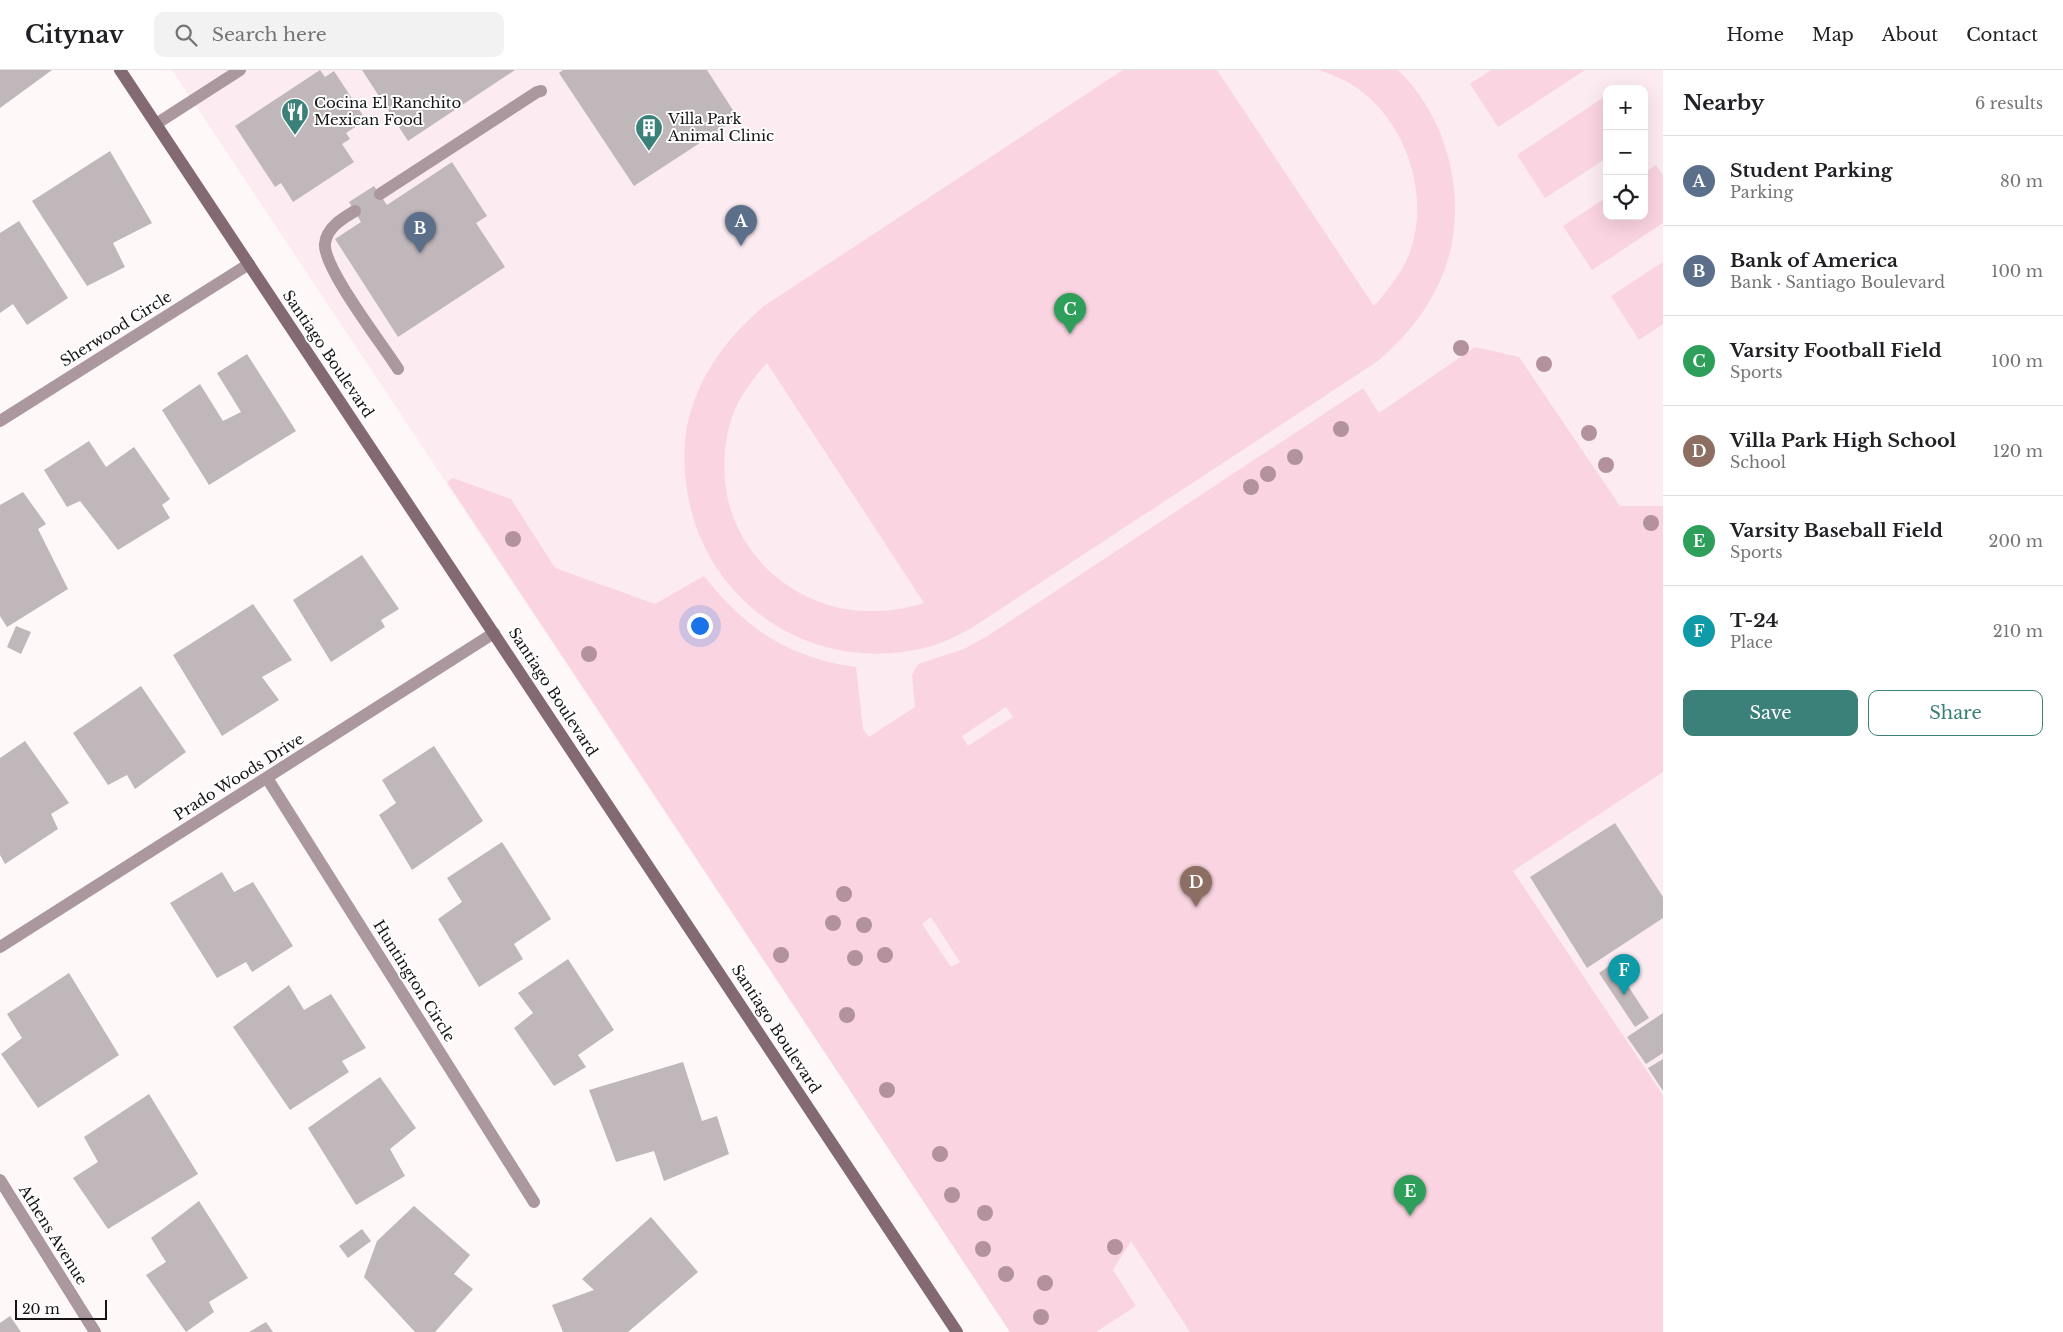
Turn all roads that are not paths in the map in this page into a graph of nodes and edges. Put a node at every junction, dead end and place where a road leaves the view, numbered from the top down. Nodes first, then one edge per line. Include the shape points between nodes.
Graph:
1 (120, 70) edge
2 (240, 70) edge
3 (541, 91) dead end
4 (156, 124) junction
5 (380, 194) dead end
6 (354, 211) dead end
7 (249, 264) junction
8 (398, 369) dead end
9 (0, 421) edge
10 (494, 633) junction
11 (267, 778) junction
12 (0, 947) edge
13 (0, 1180) edge
14 (534, 1202) dead end
15 (95, 1332) edge
16 (957, 1332) edge

1 - 4 street, Santiago Boulevard
2 - 4 street
3 - 5 street
4 - 7 street, Santiago Boulevard
6 - 8 street via 332,227 327,235 328,260
7 - 9 street, Sherwood Circle
7 - 10 street, Santiago Boulevard
10 - 11 street, Prado Woods Drive
10 - 16 street, Santiago Boulevard
11 - 12 street, Prado Woods Drive
11 - 14 street, Huntington Circle
13 - 15 street, Athens Avenue

